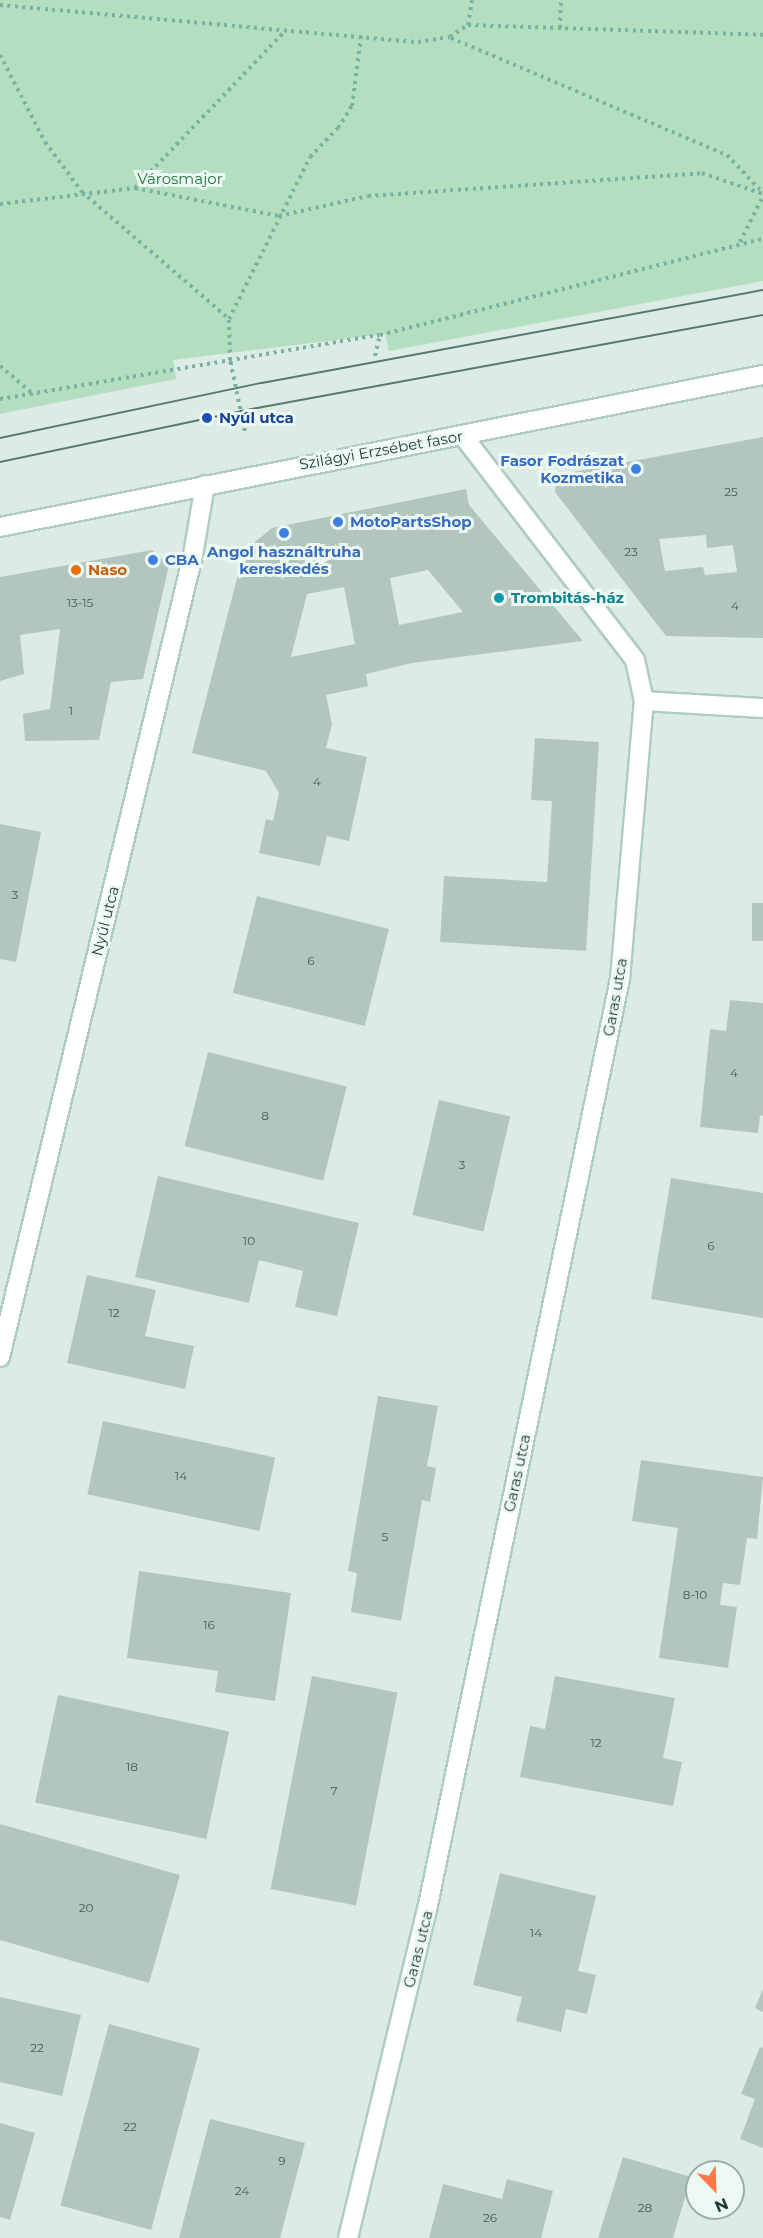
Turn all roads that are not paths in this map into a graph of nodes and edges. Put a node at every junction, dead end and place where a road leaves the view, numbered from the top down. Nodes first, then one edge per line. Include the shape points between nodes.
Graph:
1 (763, 375) edge
2 (464, 436) junction
3 (205, 484) junction
4 (0, 527) edge
5 (644, 701) junction
6 (763, 708) edge
7 (0, 1357) edge
8 (348, 2238) edge

1 - 2 street, Szilágyi Erzsébet fasor
2 - 3 street, Szilágyi Erzsébet fasor
2 - 5 street, Garas utca via 635,660
3 - 4 street, Szilágyi Erzsébet fasor
3 - 7 street, Nyúl utca via 194,555
5 - 6 street
5 - 8 street, Garas utca via 620,979 429,1905

